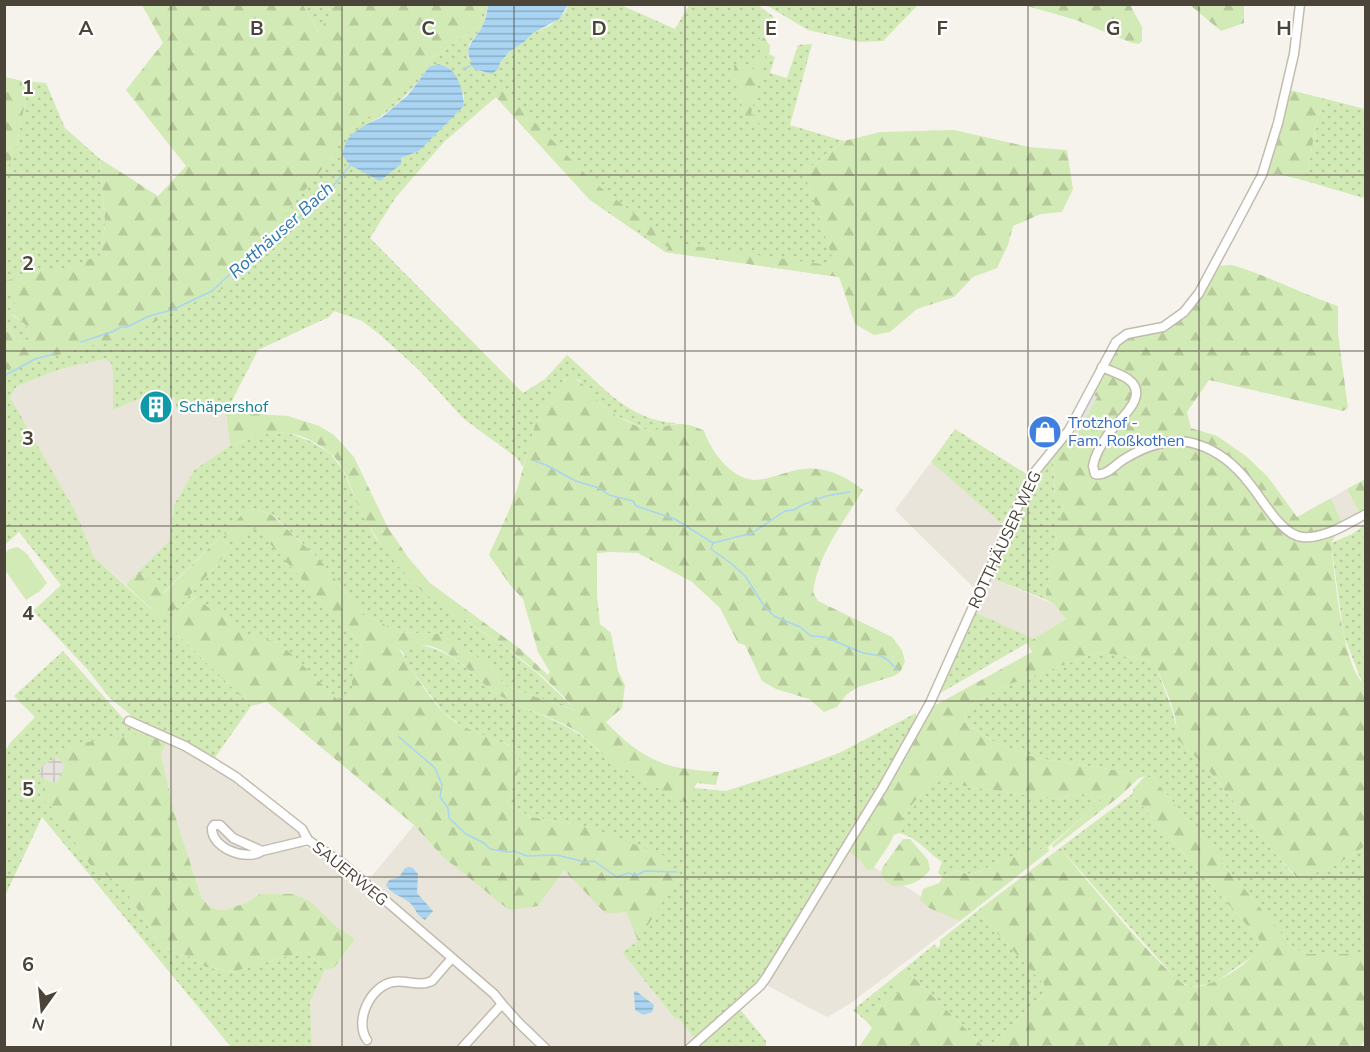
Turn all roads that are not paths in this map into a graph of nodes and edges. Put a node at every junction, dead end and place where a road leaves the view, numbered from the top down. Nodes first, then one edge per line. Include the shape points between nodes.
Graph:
1 (1300, 4) edge
2 (1102, 367) junction
3 (1365, 514) edge
4 (129, 721) dead end
5 (308, 840) junction
6 (262, 851) junction
7 (452, 958) junction
8 (502, 1004) junction
9 (367, 1040) dead end
10 (462, 1047) edge
11 (545, 1047) edge
12 (690, 1047) edge

1 - 2 street, ROTTHÄUSER WEG via 1294,54 1278,123 1262,175 1234,228 1184,312 1163,327 1122,336
2 - 3 street via 1128,378 1136,396 1094,459 1092,470 1097,475 1153,445 1184,440 1213,450 1228,462 1291,534 1307,537 1326,533
2 - 12 street, ROTTHÄUSER WEG via 1069,430 1028,484 930,703 883,787 766,978
4 - 5 street, SAUERWEG via 185,746 236,777 302,829
5 - 6 street
5 - 7 street, SAUERWEG via 342,863
6 - 6 street via 233,838 220,825 212,828 218,841 235,853 251,855
7 - 8 street, SAUERWEG
7 - 9 street via 432,981 391,982 376,993 362,1018
8 - 10 street
8 - 11 street, SAUERWEG

